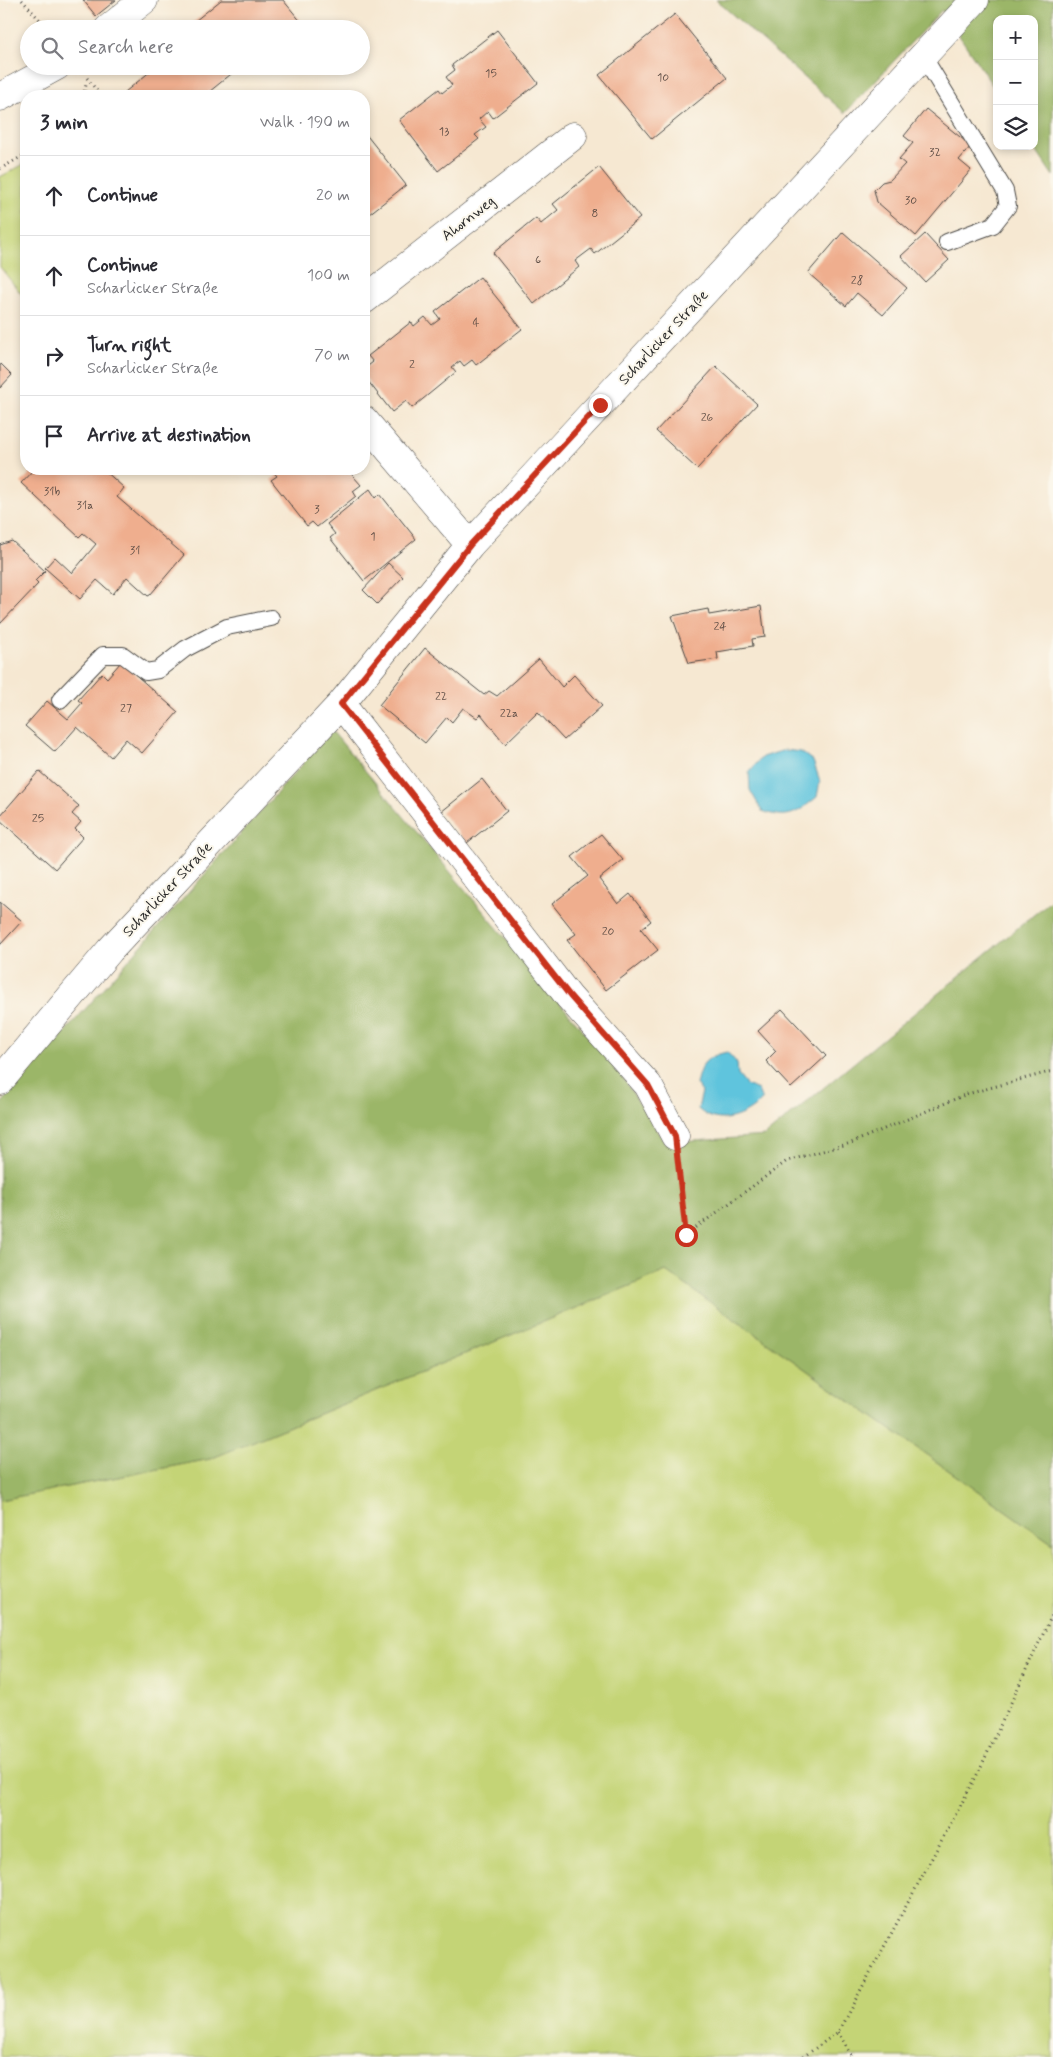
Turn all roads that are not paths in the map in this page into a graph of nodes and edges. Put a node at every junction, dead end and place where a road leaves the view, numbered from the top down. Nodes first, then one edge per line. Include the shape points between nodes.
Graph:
1 (144, 0) edge
2 (975, 0) edge
3 (119, 20) edge
4 (923, 56) junction
5 (40, 75) edge
6 (0, 97) edge
7 (573, 136) dead end
8 (947, 242) dead end
9 (370, 295) edge
10 (370, 427) edge
11 (470, 545) junction
12 (271, 618) dead end
13 (60, 700) dead end
14 (341, 704) junction
15 (0, 1081) edge
16 (675, 1136) road end

1 - 3 street
2 - 4 street, Scharlicker Straße
4 - 8 lane via 1006,191 1008,206 993,225
4 - 11 street, Scharlicker Straße
5 - 6 street
7 - 9 street, Ahornweg
10 - 11 street
11 - 14 street, Scharlicker Straße
12 - 13 lane via 227,627 185,649 158,670 146,672 123,655 103,656
14 - 15 street, Scharlicker Straße via 110,950
14 - 16 street via 570,996 648,1085

